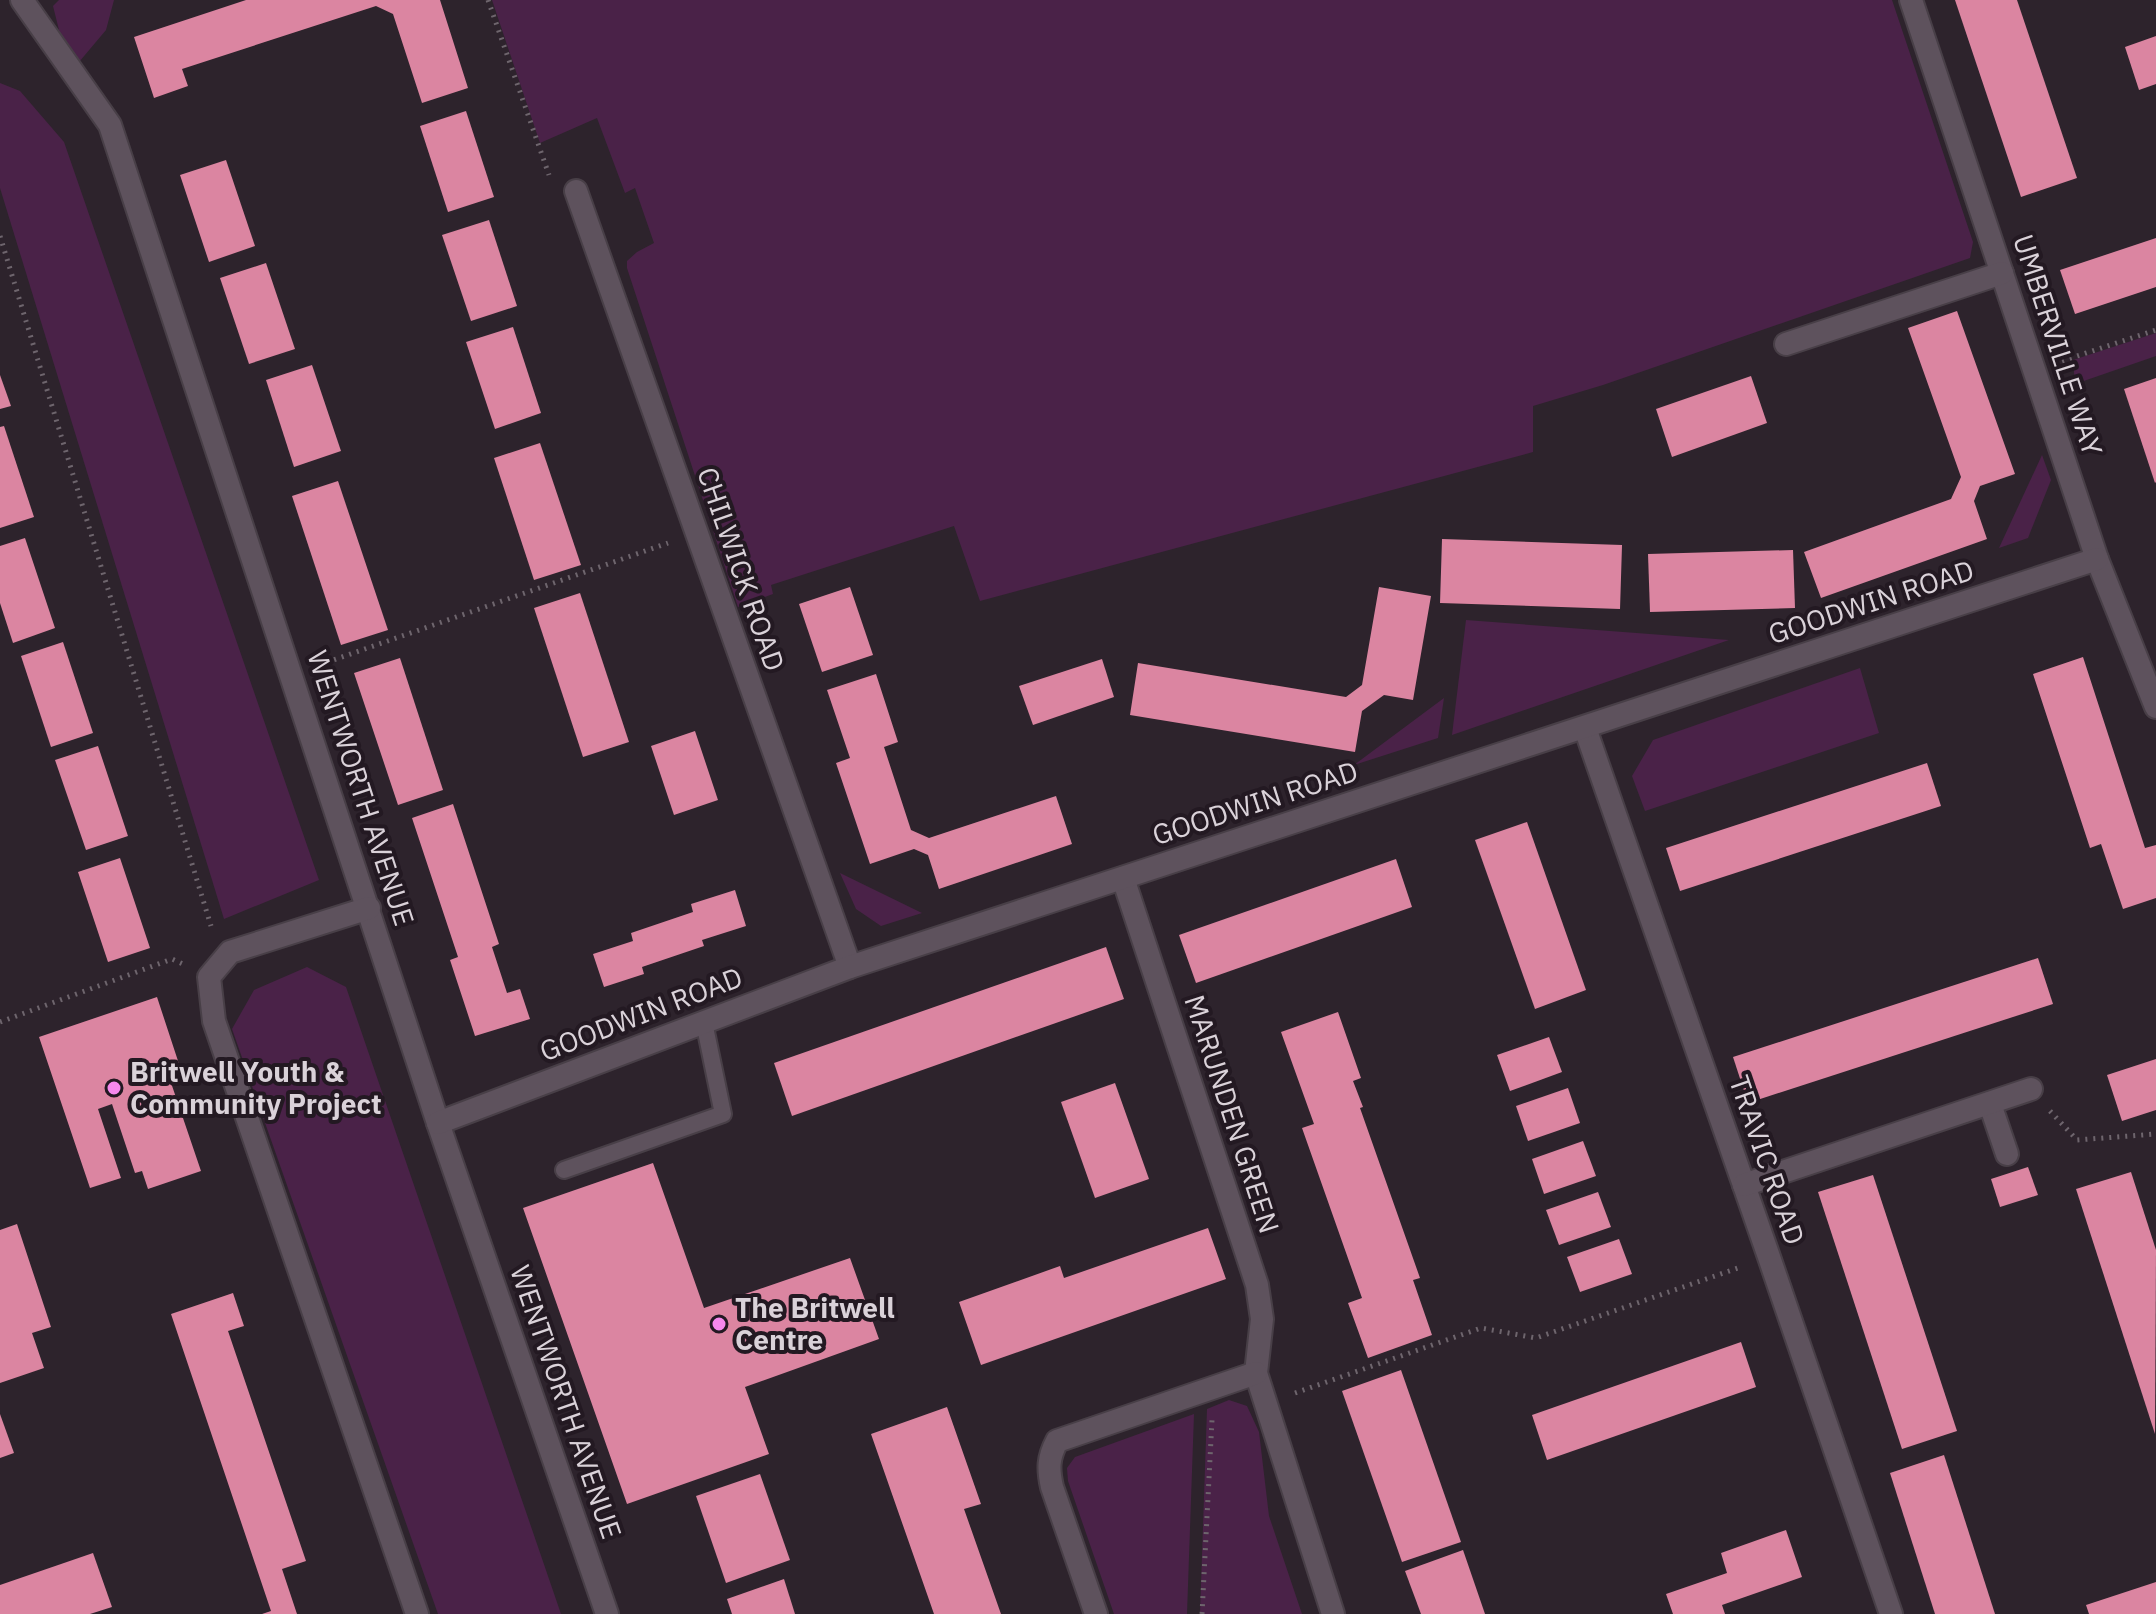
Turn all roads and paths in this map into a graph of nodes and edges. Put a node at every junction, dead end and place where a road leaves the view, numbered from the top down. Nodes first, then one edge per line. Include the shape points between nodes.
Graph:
1 (22, 0) edge
2 (488, 0) edge
3 (1911, 0) edge
4 (576, 191) joint
5 (0, 236) edge
6 (2002, 273) junction
7 (2156, 330) edge
8 (1786, 344) dead end
9 (2034, 370) junction
10 (697, 533) junction
11 (2097, 559) junction
12 (291, 674) junction
13 (2156, 707) edge
14 (1585, 728) junction
15 (1123, 878) junction
16 (369, 908) junction
17 (850, 967) junction
18 (215, 969) junction
19 (0, 1022) edge
20 (704, 1022) junction
21 (2031, 1089) joint
22 (1990, 1104) junction
23 (438, 1123) junction
24 (2156, 1134) edge
25 (2007, 1154) dead end
26 (564, 1170) dead end
27 (1744, 1185) junction
28 (1769, 1257) junction
29 (1256, 1373) junction
30 (1214, 1387) junction
31 (1266, 1403) junction
32 (417, 1614) edge
33 (607, 1614) edge
34 (1096, 1614) edge
35 (1202, 1614) edge
36 (1333, 1614) edge
37 (1891, 1614) edge

1 - 12 street, WENTWORTH AVENUE via 110,125
2 - 4 path via 557,198
3 - 6 street, UMBERVILLE WAY
4 - 10 street, CHILWICK ROAD
5 - 18 path
6 - 8 street
6 - 9 street, UMBERVILLE WAY
7 - 9 path
9 - 11 street, UMBERVILLE WAY
10 - 12 path
10 - 17 street, CHILWICK ROAD
11 - 13 street, UMBERVILLE WAY
11 - 14 street, GOODWIN ROAD
12 - 16 street, WENTWORTH AVENUE
14 - 15 street, GOODWIN ROAD
14 - 27 street, TRAVIC ROAD
15 - 17 street, GOODWIN ROAD
15 - 29 street, MARUNDEN GREEN via 1257,1285 1262,1319
16 - 18 street via 230,952
16 - 23 street, WENTWORTH AVENUE
17 - 20 street, GOODWIN ROAD
18 - 19 path via 172,959
18 - 32 street via 214,1021
20 - 23 street, GOODWIN ROAD
20 - 26 lane via 723,1114
21 - 22 street
21 - 24 path via 2077,1140
22 - 25 street
22 - 27 street
23 - 33 street, WENTWORTH AVENUE
27 - 28 street, TRAVIC ROAD
28 - 31 path via 1536,1338 1481,1328
28 - 37 street, TRAVIC ROAD
29 - 30 street
29 - 31 street, MARUNDEN GREEN
30 - 34 street via 1057,1441 1050,1454 1052,1487
30 - 35 path
31 - 36 street, MARUNDEN GREEN

